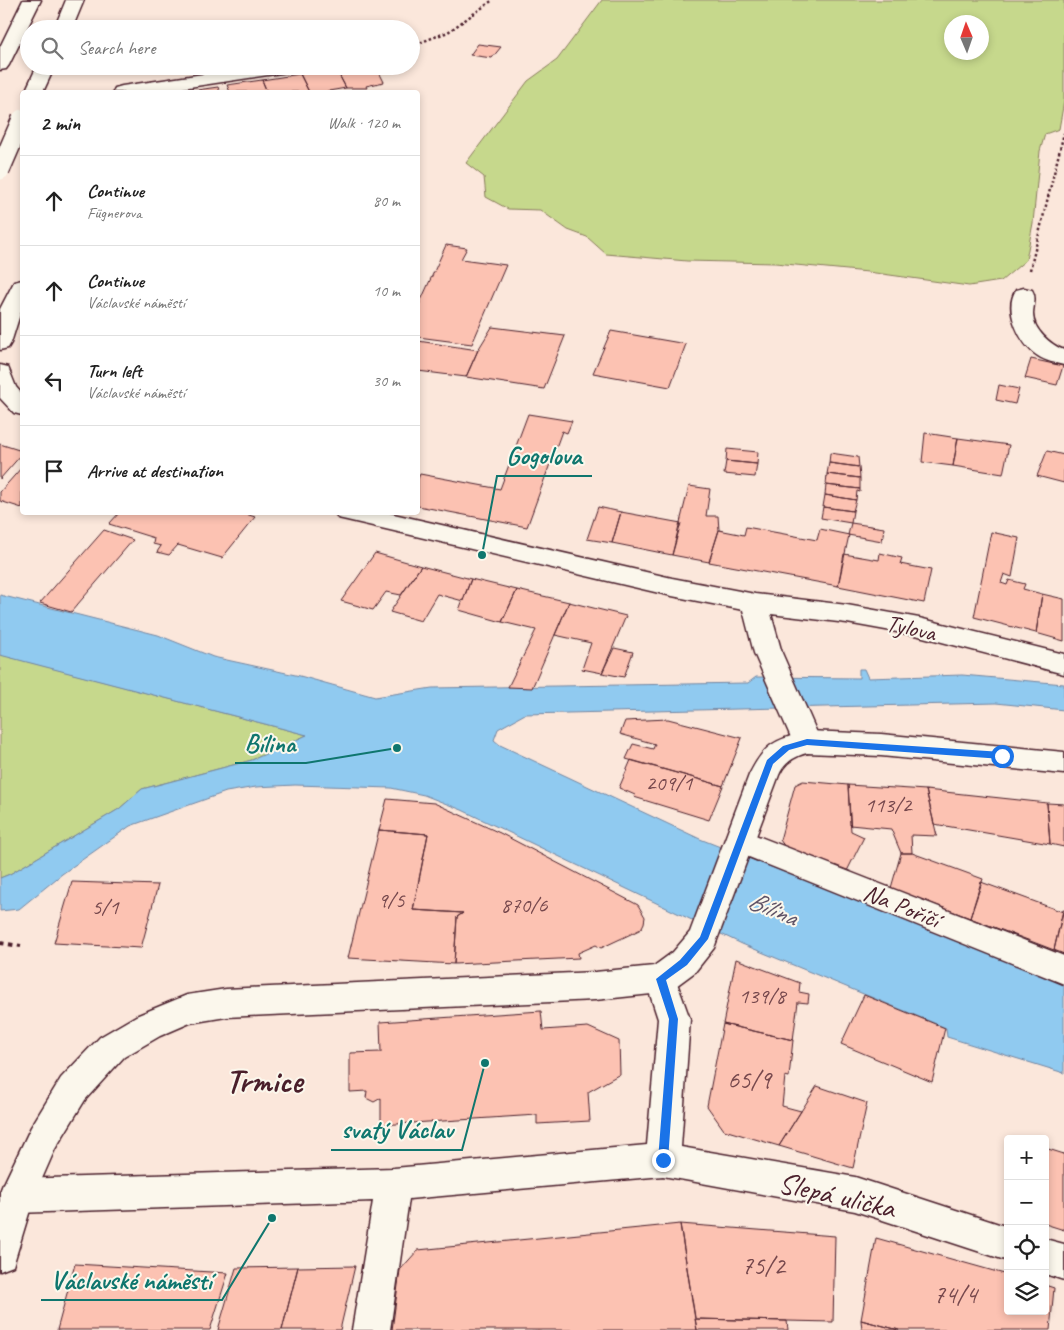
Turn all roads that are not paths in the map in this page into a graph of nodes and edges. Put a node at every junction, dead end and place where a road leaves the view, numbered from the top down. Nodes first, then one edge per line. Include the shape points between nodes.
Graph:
1 (32, 0) edge
2 (75, 0) edge
3 (83, 0) edge
4 (22, 20) edge
5 (67, 20) edge
6 (69, 20) edge
7 (20, 24) edge
8 (0, 65) edge
9 (42, 75) edge
10 (235, 75) edge
11 (35, 90) edge
12 (135, 90) edge
13 (20, 124) edge
14 (0, 134) edge
15 (20, 139) edge
16 (0, 170) edge
17 (20, 291) edge
18 (1024, 295) road end
19 (0, 342) edge
20 (1064, 358) edge
21 (2, 383) edge
22 (20, 406) edge
23 (360, 515) edge
24 (755, 603) junction
25 (1064, 664) edge
26 (801, 730) junction
27 (1064, 763) edge
28 (740, 841) junction
29 (1064, 970) edge
30 (661, 979) junction
31 (663, 1160) junction
32 (394, 1184) junction
33 (16, 1196) junction
34 (1004, 1243) edge
35 (0, 1254) edge
36 (1049, 1257) edge
37 (1064, 1262) edge
38 (371, 1330) edge

1 - 4 main road
2 - 5 main road
3 - 6 main road
7 - 8 main road
9 - 11 main road
10 - 12 main road
13 - 16 main road, bridge
14 - 15 main road
17 - 19 main road
18 - 20 main road via 1022,318 1030,333 1045,351
21 - 22 main road
23 - 24 main road, Tylova
24 - 25 main road, Tylova via 919,627
24 - 26 main road via 768,653
26 - 27 main road via 937,750
26 - 28 main road via 770,762
28 - 29 main road, Na Poříčí
28 - 30 main road via 704,939 684,962
30 - 31 main road via 674,1019
30 - 33 main road via 595,986 226,1003 187,1009 112,1047 80,1082 43,1138
31 - 32 main road, Slepá ulička
31 - 34 main road, Slepá ulička via 855,1194
32 - 33 main road, Slepá ulička
32 - 38 main road
33 - 35 main road
36 - 37 main road

